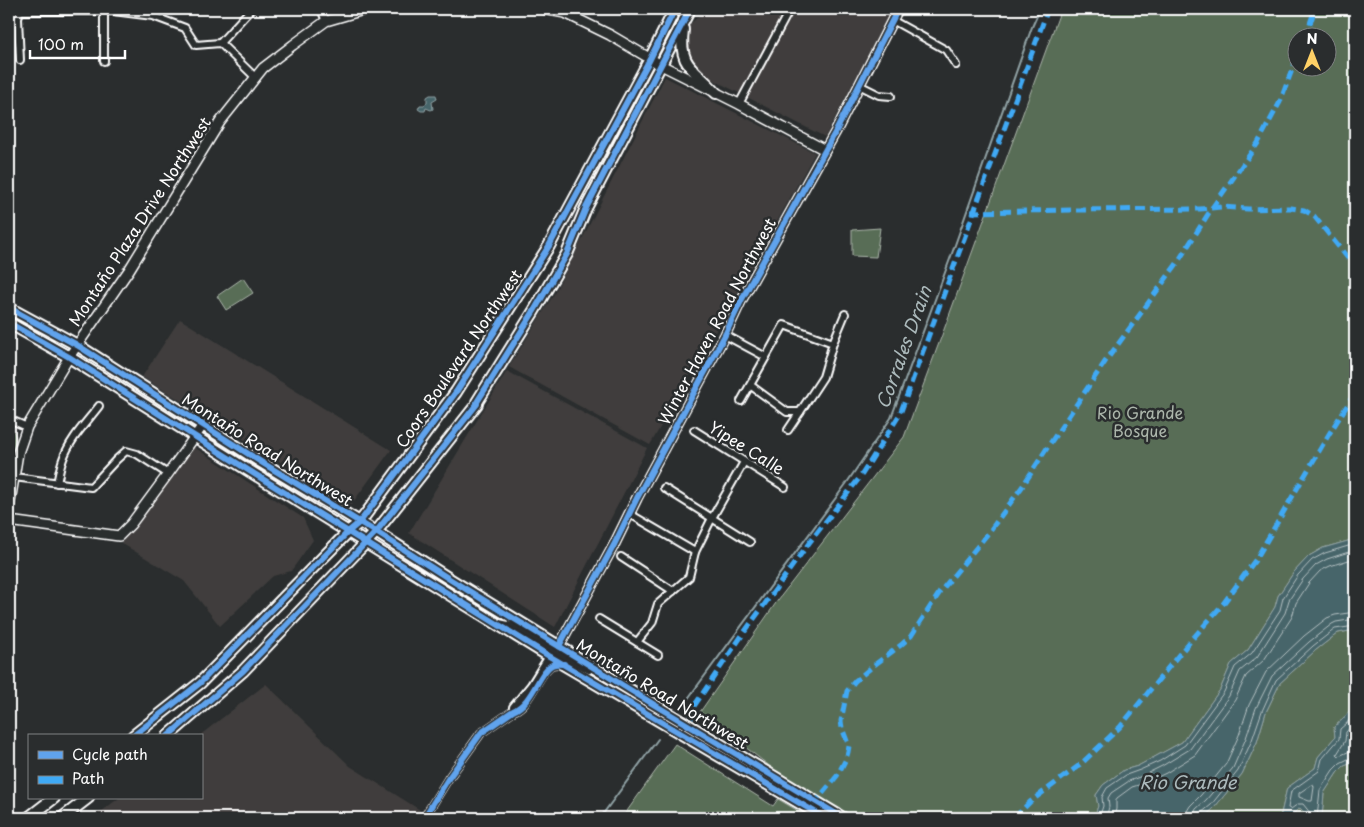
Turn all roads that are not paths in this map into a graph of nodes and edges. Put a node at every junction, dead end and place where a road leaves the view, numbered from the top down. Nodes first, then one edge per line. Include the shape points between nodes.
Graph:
1 (251, 9) edge
2 (321, 9) edge
3 (368, 9) edge
4 (544, 9) edge
5 (675, 9) edge
6 (690, 9) edge
7 (790, 9) edge
8 (898, 9) edge
9 (20, 10) edge
10 (104, 11) junction
11 (892, 20) junction
12 (326, 21) junction
13 (684, 21) junction
14 (220, 43) junction
15 (650, 59) junction
16 (20, 60) dead end
17 (104, 61) dead end
18 (661, 65) junction
19 (956, 65) dead end
20 (256, 78) junction
21 (859, 85) junction
22 (716, 93) junction
23 (891, 96) dead end
24 (739, 104) junction
25 (826, 150) junction
26 (9, 308) edge
27 (845, 314) dead end
28 (9, 323) edge
29 (725, 335) junction
30 (833, 343) junction
31 (77, 345) junction
32 (69, 356) junction
33 (766, 357) junction
34 (750, 385) junction
35 (741, 401) dead end
36 (99, 406) dead end
37 (800, 412) junction
38 (9, 419) edge
39 (203, 425) junction
40 (27, 427) junction
41 (694, 430) dead end
42 (788, 430) dead end
43 (196, 436) junction
44 (744, 462) junction
45 (168, 474) junction
46 (14, 477) junction
47 (58, 483) junction
48 (784, 487) dead end
49 (664, 488) dead end
50 (9, 508) edge
51 (630, 514) junction
52 (712, 518) junction
53 (9, 522) edge
54 (360, 522) junction
55 (349, 532) junction
56 (376, 532) junction
57 (366, 542) junction
58 (750, 542) dead end
59 (694, 552) junction
60 (621, 557) dead end
61 (673, 591) junction
62 (598, 619) dead end
63 (501, 625) junction
64 (637, 642) junction
65 (559, 646) junction
66 (658, 655) dead end
67 (549, 656) junction
68 (564, 664) junction
69 (609, 677) junction
70 (513, 712) junction
71 (136, 734) edge
72 (170, 734) edge
73 (785, 789) junction
74 (51, 800) edge
75 (86, 800) edge
76 (28, 818) edge
77 (64, 818) edge
78 (424, 818) edge
79 (825, 818) edge
80 (843, 818) edge

1 - 14 street
2 - 12 street
3 - 12 street, Montaño Plaza Drive Northwest
4 - 15 street via 565,13
5 - 15 main road, Coors Boulevard Northwest
6 - 13 main road
7 - 24 street
8 - 11 street, Winter Haven Road Northwest
9 - 10 street
9 - 16 street
10 - 14 street via 153,16 185,28 196,45
10 - 17 street
11 - 19 street via 946,50
11 - 21 street, Winter Haven Road Northwest
12 - 20 street, Montaño Plaza Drive Northwest via 263,68
13 - 18 main road
13 - 22 main road via 681,44 686,61
14 - 20 street
15 - 18 street
15 - 54 main road, Coors Boulevard Northwest via 549,246 456,392
18 - 22 street
18 - 56 main road via 586,208 567,254 478,404
20 - 31 street, Montaño Plaza Drive Northwest via 220,122 129,270
21 - 23 street via 879,95
21 - 25 street, Winter Haven Road Northwest
22 - 24 street
24 - 25 street
25 - 29 street, Winter Haven Road Northwest
26 - 31 main road, Montaño Road Northwest
27 - 30 street
28 - 32 main road, Montaño Road Northwest
29 - 33 street
29 - 51 street, Winter Haven Road Northwest
30 - 33 street via 784,325
30 - 37 street via 822,377
31 - 32 street, Montaño Plaza Drive Northwest
31 - 39 main road, Montaño Road Northwest
32 - 40 street, Montaño Plaza Drive Northwest
32 - 43 main road, Montaño Road Northwest
33 - 34 street
34 - 35 street
34 - 37 street via 787,412
36 - 47 street via 68,446
37 - 42 street
38 - 40 street
39 - 43 street
39 - 54 main road, Montaño Road Northwest
40 - 46 street, Montaño Plaza Drive Northwest
41 - 44 street, Yipee Calle
43 - 45 street
43 - 55 main road, Montaño Road Northwest
44 - 48 street, Yipee Calle
44 - 52 street
45 - 47 street via 138,454 126,451 91,487
45 - 53 street via 119,536
46 - 47 street
46 - 50 street, Montaño Plaza Drive Northwest
49 - 52 street
51 - 59 street
51 - 65 street, Winter Haven Road Northwest
52 - 58 street
52 - 59 street
54 - 55 main road, Coors Boulevard Northwest
54 - 56 main road, Montaño Road Northwest
55 - 57 main road, Montaño Road Northwest
55 - 71 main road, Coors Boulevard Northwest via 200,683
56 - 57 main road
56 - 65 main road, Montaño Road Northwest
57 - 63 main road, Montaño Road Northwest
57 - 72 main road via 243,671
59 - 61 street via 689,577
60 - 61 street
61 - 64 street via 658,604 652,623
62 - 64 street
63 - 65 street via 516,628 552,649
63 - 67 main road, Montaño Road Northwest
64 - 66 street
65 - 69 main road, Montaño Road Northwest
67 - 68 main road, Montaño Road Northwest
67 - 69 street via 559,654
67 - 70 street via 513,707
68 - 70 street via 552,664 547,668 531,695
68 - 73 main road, Montaño Road Northwest
69 - 73 main road, Montaño Road Northwest
70 - 78 street via 481,734
73 - 79 main road, Montaño Road Northwest
73 - 80 main road, Montaño Road Northwest
74 - 76 main road
75 - 77 main road

